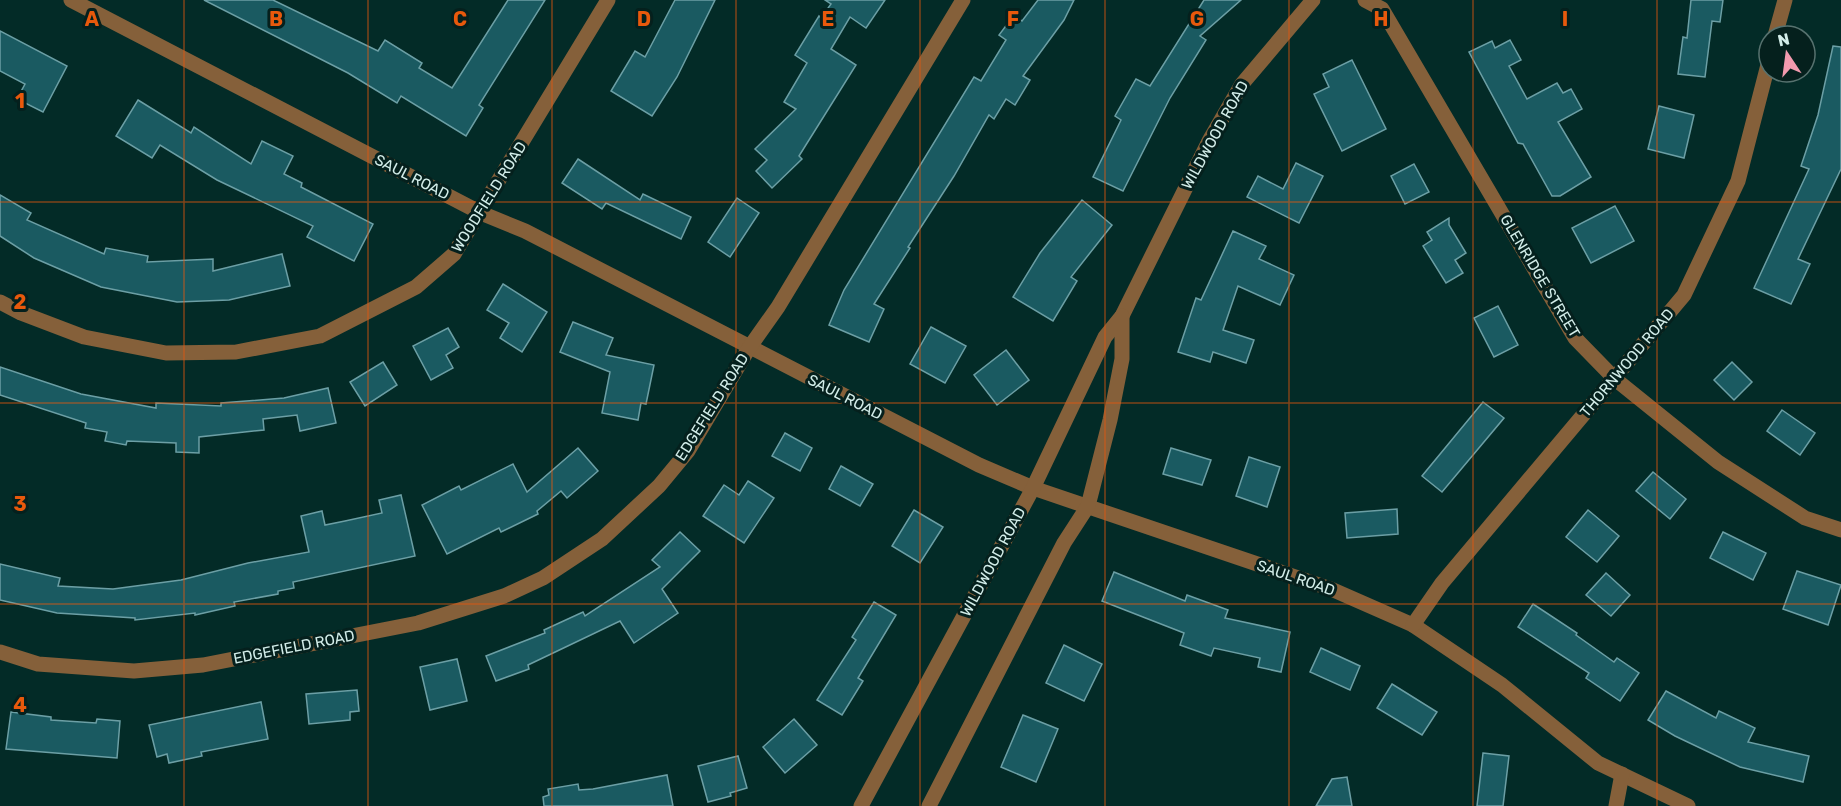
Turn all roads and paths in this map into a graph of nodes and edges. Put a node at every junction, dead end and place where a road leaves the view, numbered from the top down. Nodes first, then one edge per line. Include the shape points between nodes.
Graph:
1 (71, 0) edge
2 (608, 0) edge
3 (963, 0) edge
4 (1313, 0) edge
5 (1365, 0) edge
6 (1785, 0) edge
7 (1779, 24) edge
8 (1763, 84) edge
9 (482, 213) junction
10 (0, 302) edge
11 (1122, 316) junction
12 (749, 348) junction
13 (1614, 379) junction
14 (1033, 488) junction
15 (1088, 506) junction
16 (1841, 530) edge
17 (1413, 625) junction
18 (0, 652) edge
19 (1622, 774) junction
20 (861, 806) edge
21 (929, 806) edge
22 (1616, 806) edge
23 (1688, 806) edge

1 - 9 street, SAUL ROAD
2 - 9 street, WOODFIELD ROAD
3 - 12 street, EDGEFIELD ROAD via 778,308
4 - 11 street, WILDWOOD ROAD via 1242,84 1209,141
5 - 13 street, GLENRIDGE STREET via 1382,9 1575,338
6 - 7 street
8 - 13 street, THORNWOOD ROAD via 1738,181 1684,295
9 - 10 street, WOODFIELD ROAD via 454,254 416,287 320,336 237,352 166,353 84,337
9 - 12 street, SAUL ROAD via 525,231
11 - 14 street, WILDWOOD ROAD via 1106,337
11 - 15 street, WILDWOOD ROAD via 1122,358
12 - 14 street, SAUL ROAD
12 - 18 street, EDGEFIELD ROAD via 688,452 659,486 602,539 543,578 504,596 418,623 203,665 134,670 38,664
13 - 16 street, GLENRIDGE STREET via 1718,462 1804,518
13 - 17 street, THORNWOOD ROAD via 1442,583
14 - 15 street, SAUL ROAD
14 - 20 street, WILDWOOD ROAD
15 - 17 street, SAUL ROAD via 1331,589
15 - 21 street, WILDWOOD ROAD via 1064,543
17 - 19 street, SAUL ROAD via 1502,685 1598,763
19 - 22 street
19 - 23 street, SAUL ROAD

